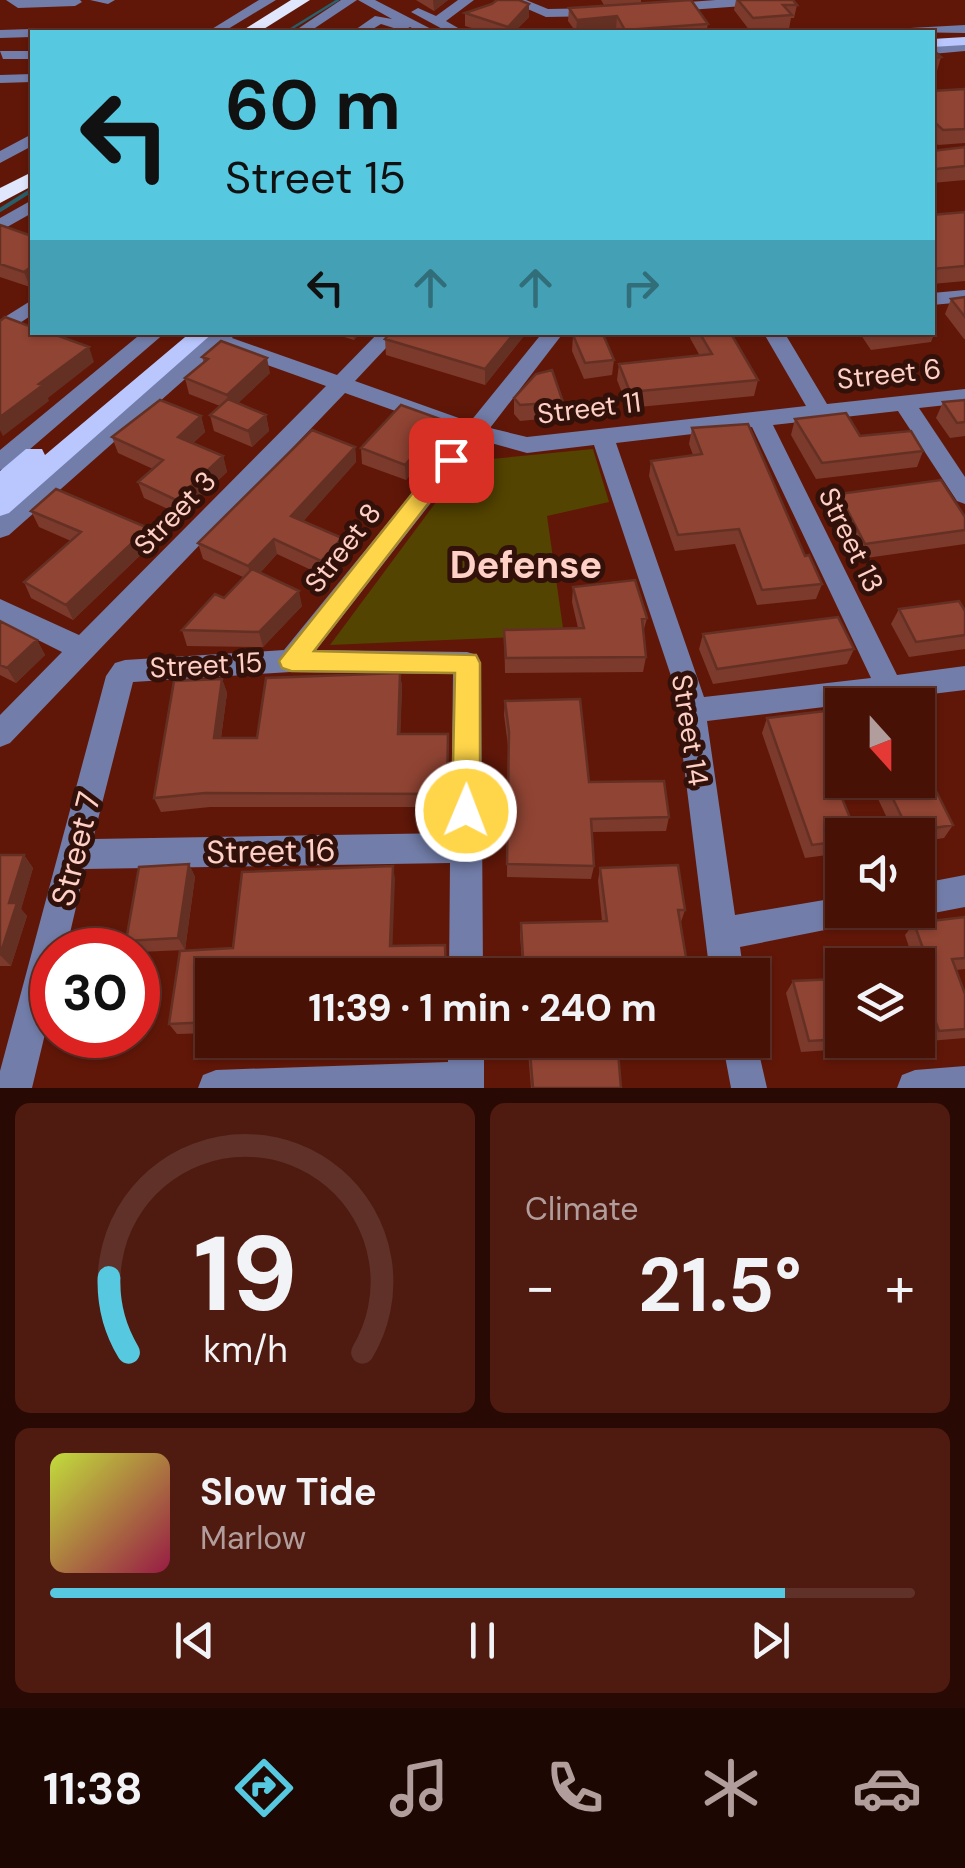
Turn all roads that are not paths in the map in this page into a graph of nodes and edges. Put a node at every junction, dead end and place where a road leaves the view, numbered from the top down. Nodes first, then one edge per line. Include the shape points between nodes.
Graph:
1 (13, 0) edge
2 (96, 0) edge
3 (108, 0) edge
4 (269, 0) edge
5 (302, 0) edge
6 (324, 0) edge
7 (350, 0) edge
8 (365, 0) edge
9 (382, 0) edge
10 (395, 0) edge
11 (466, 0) edge
12 (514, 0) edge
13 (771, 0) edge
14 (75, 2) edge
15 (589, 6) edge
16 (652, 8) edge
17 (613, 11) edge
18 (438, 29) edge
19 (217, 30) edge
20 (251, 30) edge
21 (275, 30) edge
22 (303, 30) edge
23 (364, 30) edge
24 (409, 30) edge
25 (603, 30) edge
26 (16, 34) edge
27 (935, 35) edge
28 (965, 38) edge
29 (935, 43) edge
30 (5, 52) edge
31 (0, 74) edge
32 (30, 75) edge
33 (30, 140) edge
34 (0, 158) edge
35 (30, 163) edge
36 (30, 179) edge
37 (0, 181) edge
38 (0, 197) edge
39 (30, 206) edge
40 (0, 226) edge
41 (965, 296) edge
42 (935, 299) edge
43 (30, 308) edge
44 (0, 330) edge
45 (152, 335) edge
46 (205, 335) edge
47 (205, 335) edge
48 (205, 335) edge
49 (209, 335) edge
50 (388, 335) edge
51 (552, 335) edge
52 (776, 335) edge
53 (342, 384) junction
54 (965, 396) edge
55 (903, 402) junction
56 (820, 411) junction
57 (759, 419) junction
58 (474, 432) junction
59 (602, 436) junction
60 (0, 462) edge
61 (0, 484) edge
62 (965, 495) edge
63 (0, 507) edge
64 (0, 529) edge
65 (0, 608) edge
66 (86, 647) junction
67 (291, 661) junction
68 (125, 671) junction
69 (965, 678) edge
70 (889, 687) junction
71 (692, 708) junction
72 (0, 734) edge
73 (466, 848) junction
74 (75, 854) junction
75 (965, 892) edge
76 (935, 897) edge
77 (825, 916) edge
78 (719, 934) junction
79 (466, 958) edge
80 (724, 958) edge
81 (466, 1058) edge
82 (743, 1058) edge
83 (466, 1084) edge
84 (14, 1088) edge
85 (216, 1088) edge
86 (749, 1088) edge

1 - 14 street
2 - 3 street
4 - 19 street
5 - 20 highway
6 - 21 highway
7 - 22 street
8 - 18 street
9 - 18 street
10 - 18 street
11 - 18 street
12 - 15 street via 546,13
13 - 16 street
15 - 17 street
15 - 25 street
23 - 24 street via 383,19
26 - 30 street
27 - 28 street
28 - 29 street
30 - 31 street
31 - 32 street
33 - 34 street
35 - 37 highway
36 - 38 highway
39 - 40 street
41 - 42 street
43 - 44 street
45 - 60 street
46 - 61 main road
47 - 63 main road
48 - 64 street
49 - 53 street, Street 11
50 - 53 street, Street 3
51 - 58 street, Street 8
52 - 56 street
53 - 58 street, Street 11
53 - 66 street, Street 3
54 - 55 street, Street 6
55 - 56 street, Street 6
55 - 62 street
56 - 57 street, Street 11
57 - 59 street, Street 11
57 - 70 street, Street 13
58 - 59 street, Street 11 via 527,445
58 - 67 street, Street 8
59 - 71 street, Street 14
65 - 66 street
66 - 68 street via 117,660
66 - 72 street, Street 3
67 - 68 street, Street 15
67 - 73 street, Street 15 via 467,663
68 - 74 street, Street 7 via 116,684
69 - 70 street
70 - 71 street
71 - 78 street, Street 14
73 - 74 street, Street 16
73 - 79 street
74 - 84 street, Street 7
75 - 76 street
77 - 78 street
78 - 80 street, Street 14
81 - 83 street
82 - 86 street
83 - 85 street

